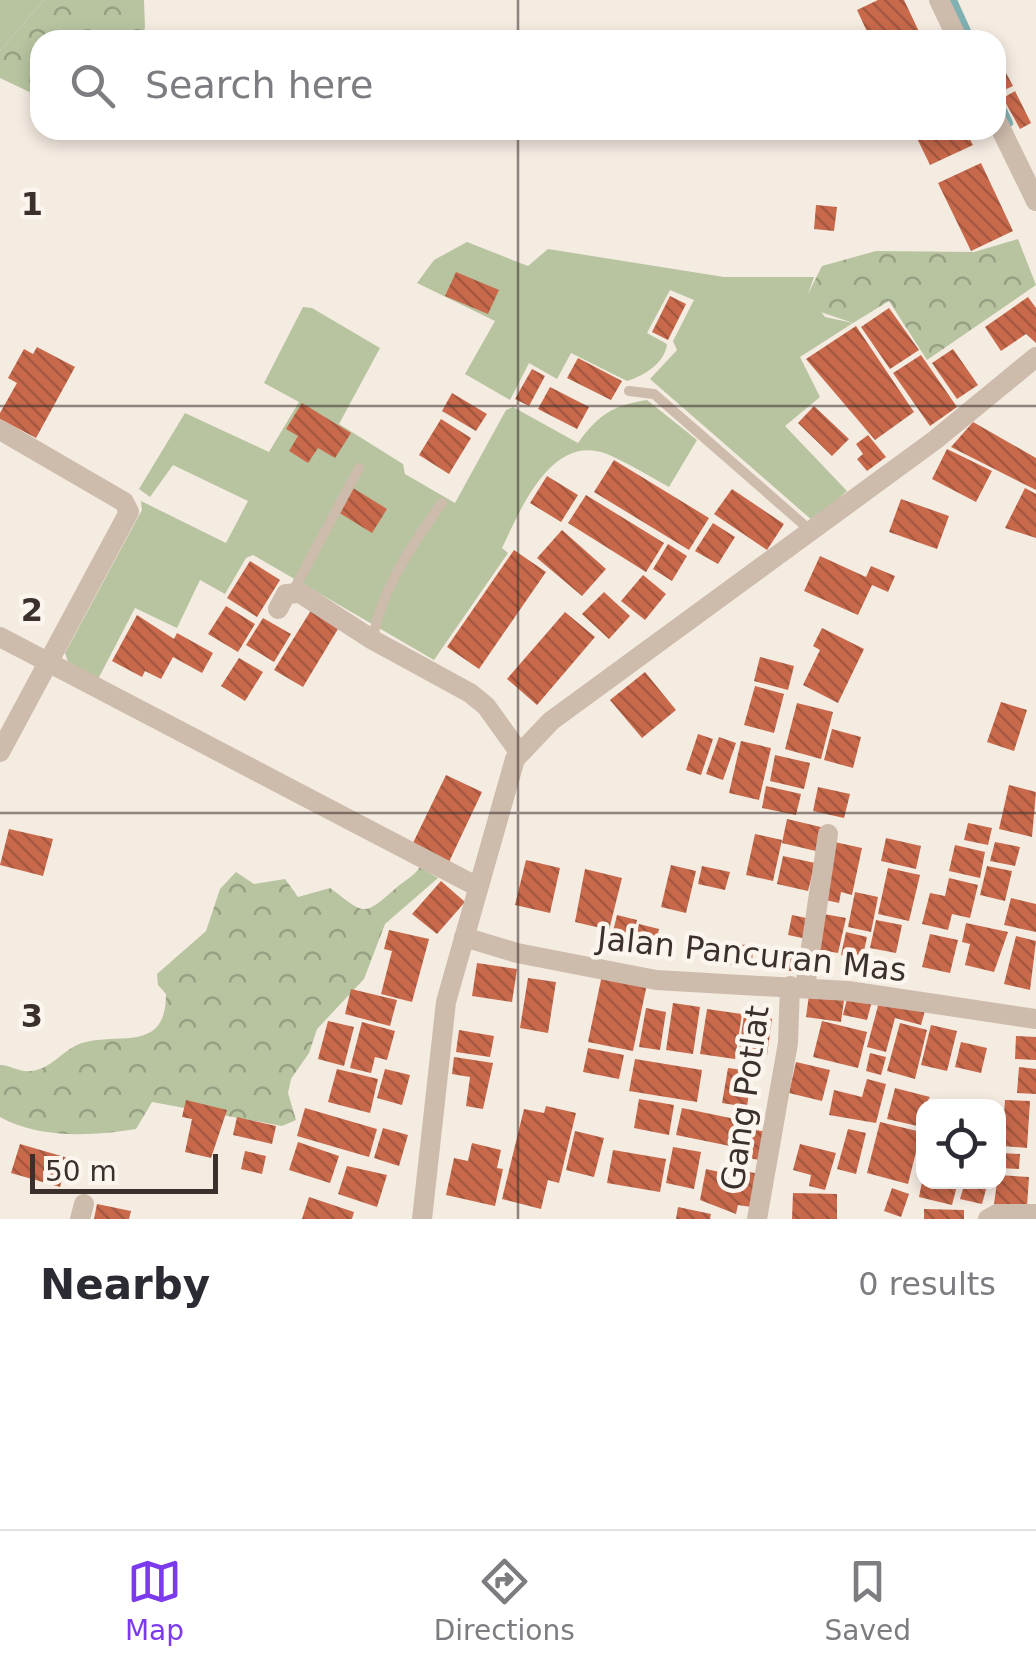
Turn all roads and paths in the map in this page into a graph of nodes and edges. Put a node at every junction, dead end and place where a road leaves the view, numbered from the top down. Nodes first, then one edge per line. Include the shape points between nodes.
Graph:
1 (938, 0) edge
2 (953, 30) edge
3 (1006, 140) edge
4 (1036, 202) edge
5 (1036, 357) edge
6 (629, 390) dead end
7 (0, 430) edge
8 (359, 468) dead end
9 (442, 503) dead end
10 (812, 532) junction
11 (293, 591) junction
12 (278, 609) dead end
13 (0, 637) edge
14 (373, 640) junction
15 (50, 662) junction
16 (0, 752) edge
17 (519, 752) junction
18 (828, 834) dead end
19 (478, 888) junction
20 (464, 937) junction
21 (798, 986) junction
22 (1036, 1019) edge
23 (1036, 1214) edge
24 (422, 1219) edge
25 (757, 1219) edge
26 (988, 1219) edge

1 - 2 street
3 - 4 street
5 - 10 street
6 - 10 lane via 654,394
7 - 15 street via 124,502 129,512
8 - 11 lane
9 - 14 lane via 409,553
10 - 17 street via 551,721
11 - 12 street
11 - 14 street
13 - 15 street
14 - 17 street via 470,693
15 - 16 street
15 - 19 street
17 - 19 street
18 - 21 street, Gang Potlat
19 - 20 street
20 - 21 street, Jalan Pancuran Mas via 628,976
20 - 24 street via 446,1002
21 - 22 street, Jalan Pancuran Mas
21 - 25 street, Gang Potlat
23 - 26 street

